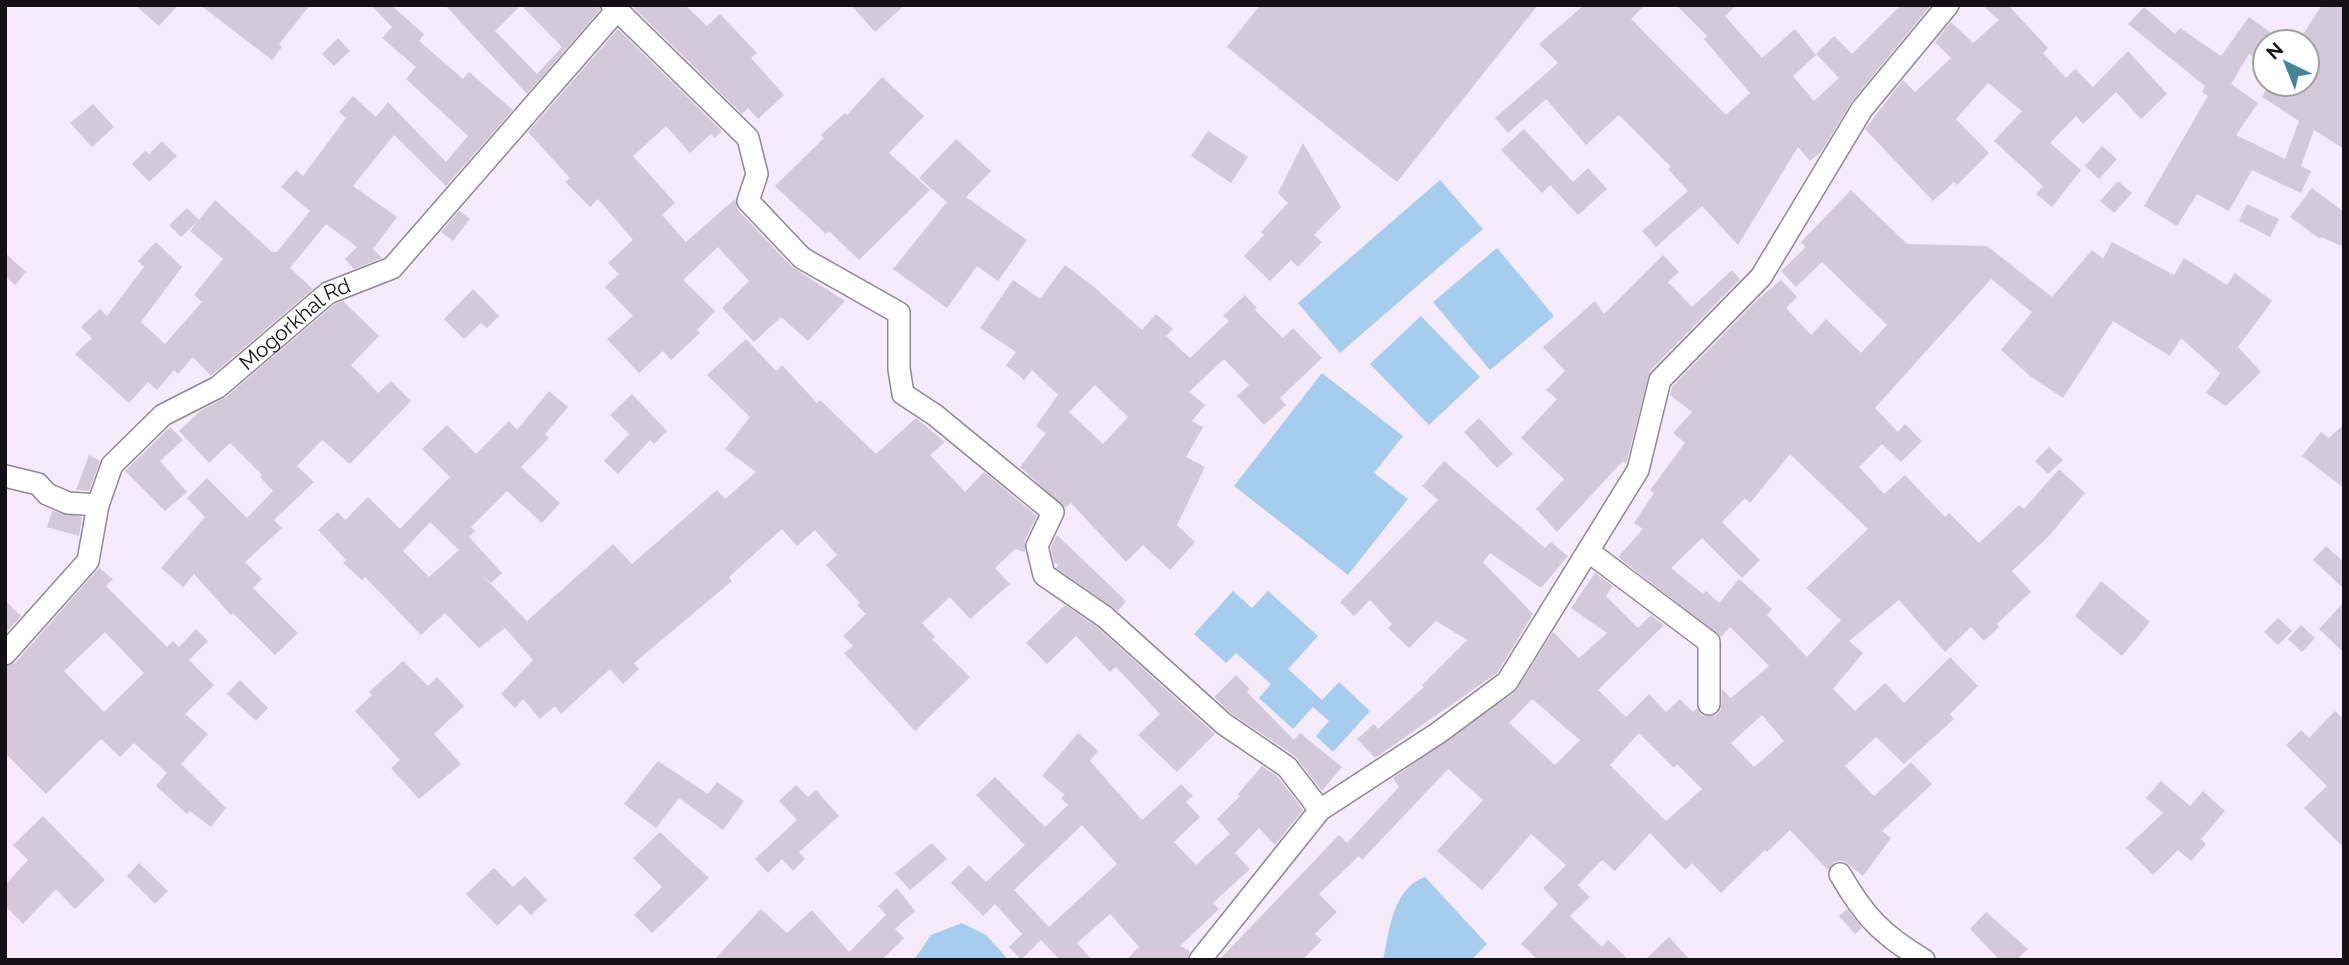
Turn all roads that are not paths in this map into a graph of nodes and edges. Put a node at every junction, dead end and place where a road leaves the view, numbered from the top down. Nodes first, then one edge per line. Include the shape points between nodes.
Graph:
1 (1948, 5) edge
2 (614, 8) edge
3 (5, 476) edge
4 (98, 505) junction
5 (1588, 551) junction
6 (5, 654) edge
7 (1709, 704) dead end
8 (1320, 810) junction
9 (1840, 874) dead end
10 (1200, 960) edge
11 (1924, 960) edge

1 - 5 street via 1862,109 1761,277 1660,380 1638,470
2 - 4 street, Mogorkhal Rd via 392,268 328,293 218,387 163,415 112,465
2 - 8 street via 748,138 757,174 748,201 802,258 899,313 898,369 903,394 1053,512 1037,546 1044,575 1105,617 1224,723 1287,767
3 - 4 street via 38,484 47,494 68,503
4 - 6 street, Mogorkhal Rd via 88,561
5 - 7 street via 1709,642
5 - 8 street via 1507,682
8 - 10 street
9 - 11 street via 1861,911

